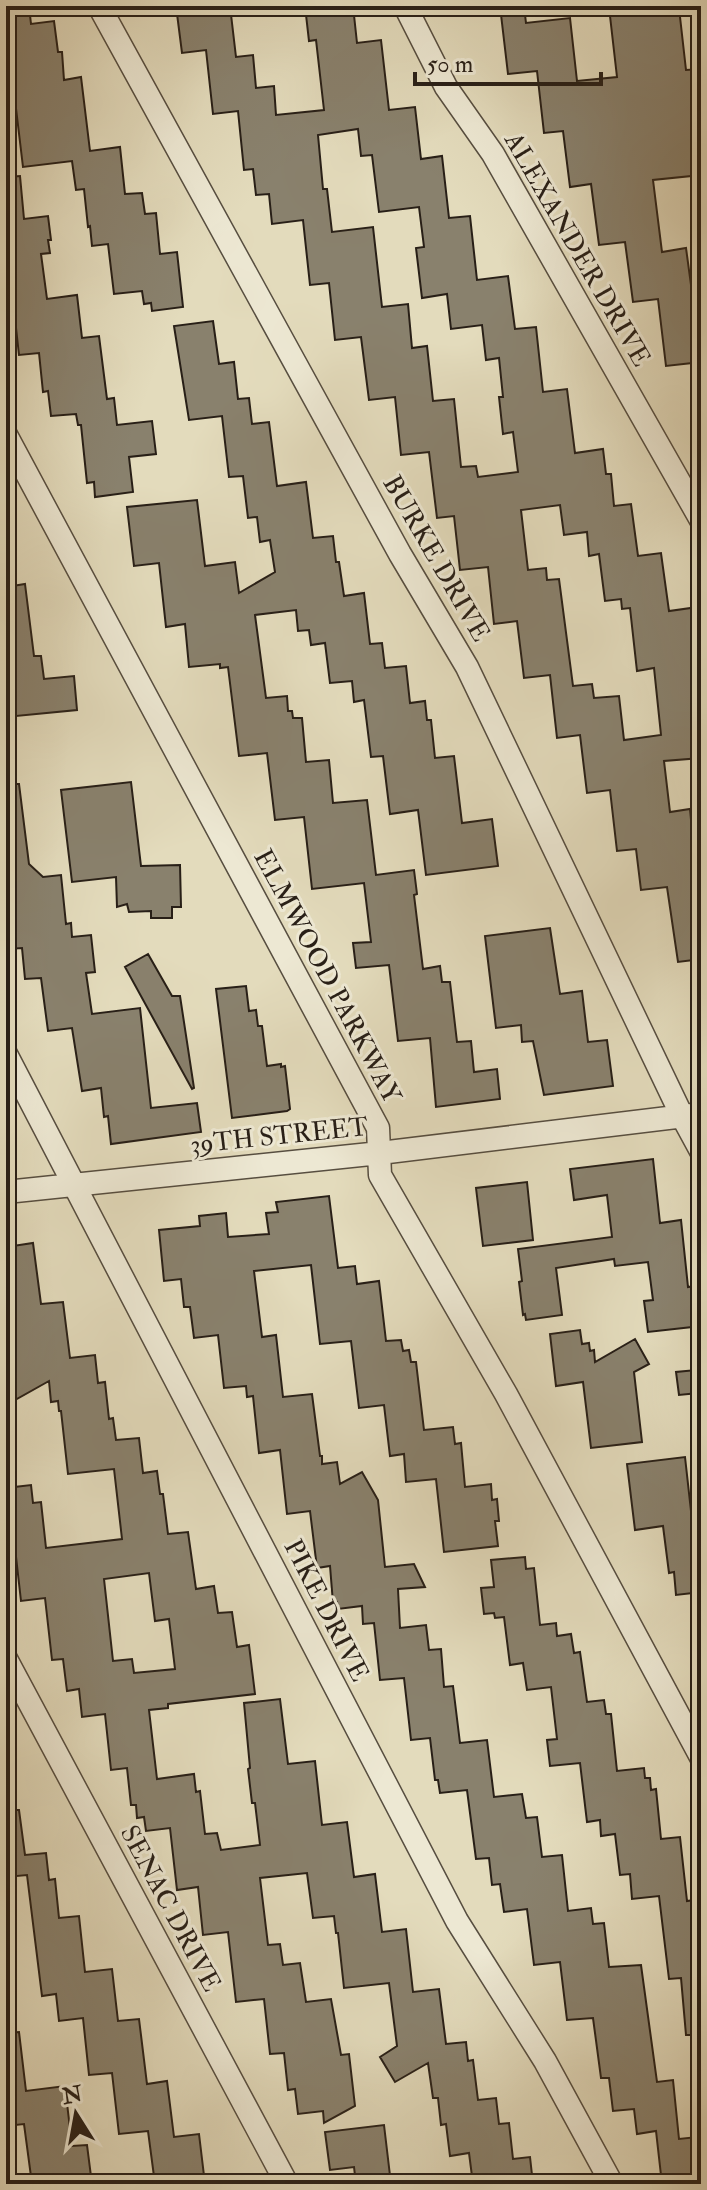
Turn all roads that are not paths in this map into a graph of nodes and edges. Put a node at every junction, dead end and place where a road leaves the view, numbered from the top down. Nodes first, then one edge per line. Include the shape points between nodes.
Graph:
1 (99, 6) edge
2 (405, 6) edge
3 (6, 435) edge
4 (701, 520) edge
5 (6, 1054) edge
6 (692, 1115) edge
7 (701, 1151) edge
8 (380, 1153) junction
9 (74, 1185) junction
10 (6, 1192) edge
11 (6, 1659) edge
12 (701, 1757) edge
13 (287, 2184) edge
14 (612, 2184) edge

1 - 6 street, BURKE DRIVE via 467,667
2 - 4 street, ALEXANDER DRIVE via 446,87 493,154
3 - 8 street, ELMWOOD PARKWAY via 378,1128
5 - 9 street, PIKE DRIVE
6 - 7 street, BURKE DRIVE
6 - 8 street, 39TH STREET
8 - 9 street, 39TH STREET
8 - 12 street, ELMWOOD PARKWAY via 380,1175 514,1408
9 - 10 street, 39TH STREET
9 - 14 street, PIKE DRIVE via 457,1921 545,2061
11 - 13 street, SENAC DRIVE

